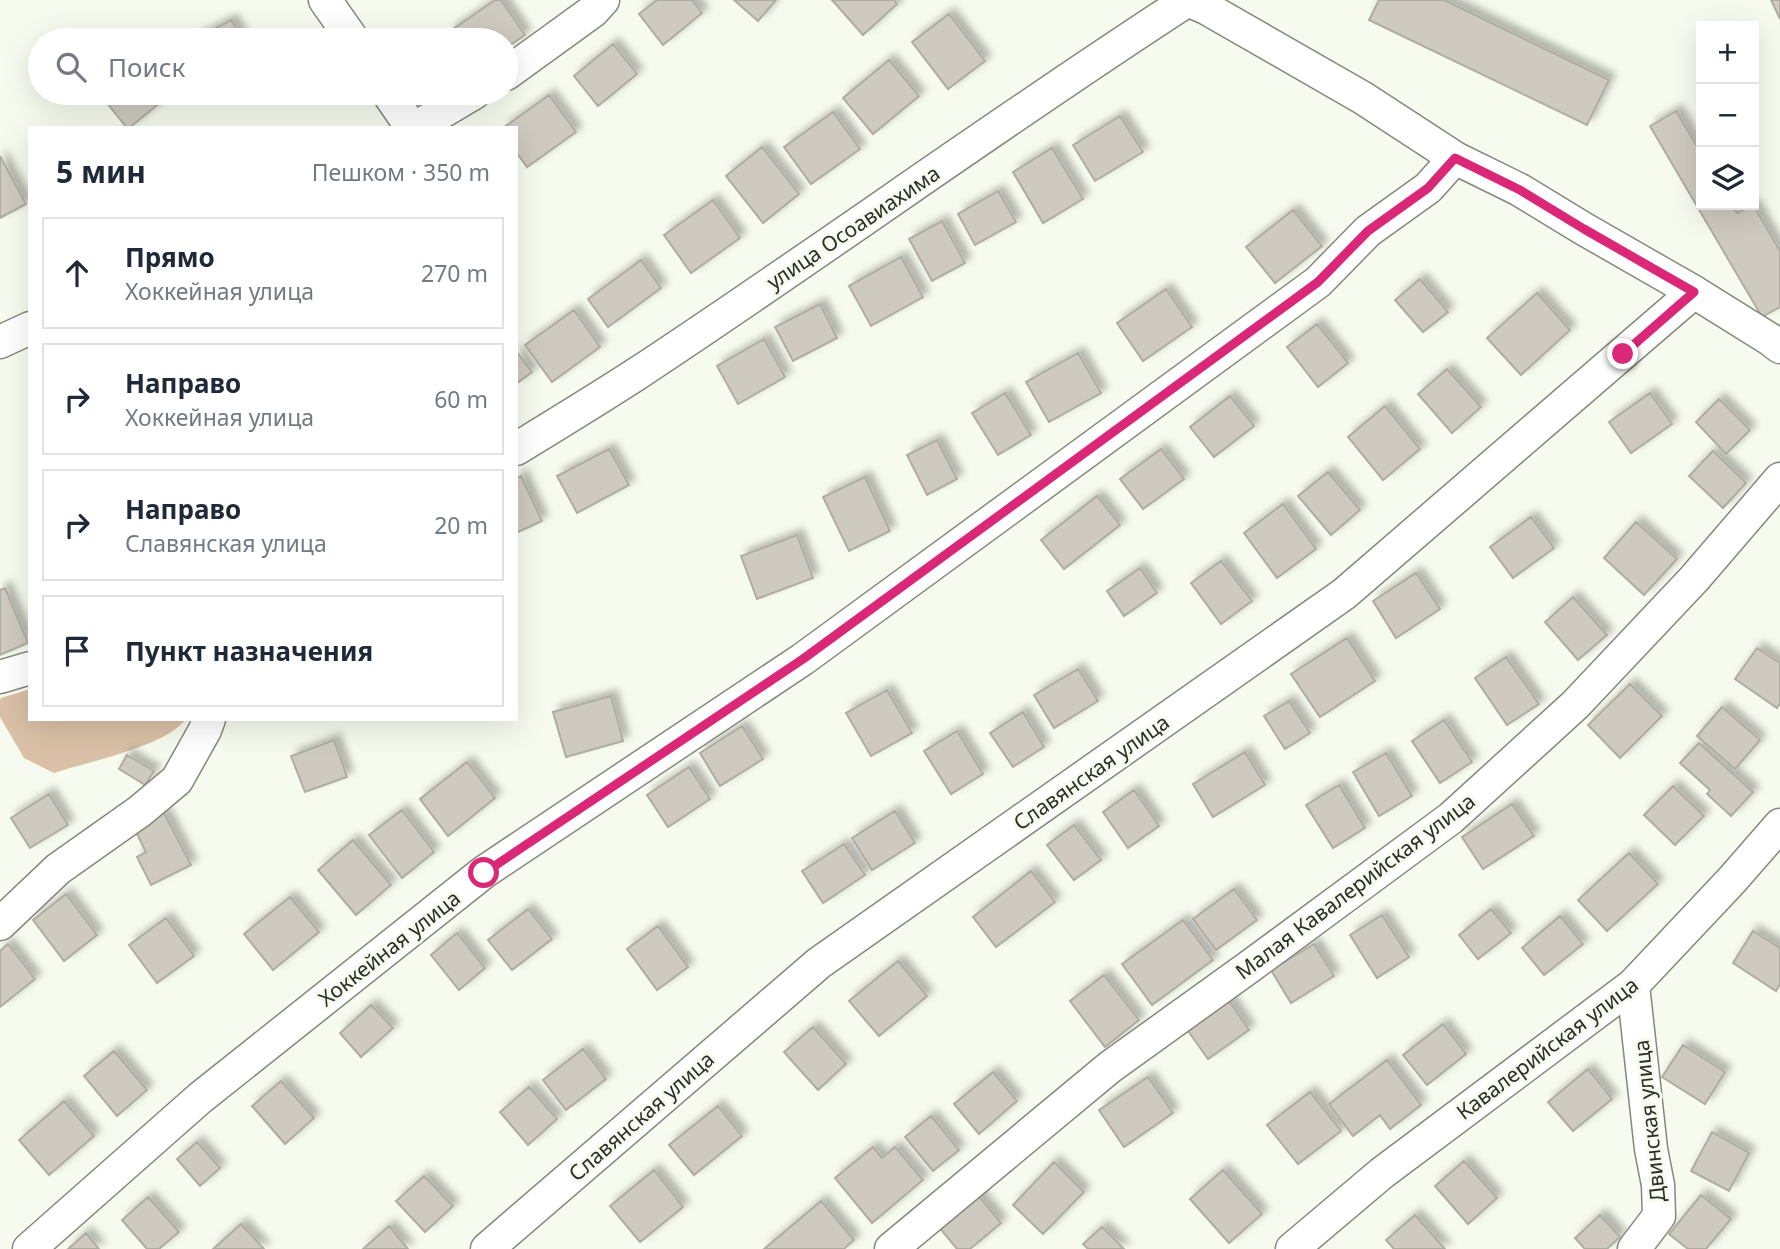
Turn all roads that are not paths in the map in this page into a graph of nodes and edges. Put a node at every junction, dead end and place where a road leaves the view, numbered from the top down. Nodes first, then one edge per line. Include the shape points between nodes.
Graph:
1 (325, 0) edge
2 (603, 0) edge
3 (1188, 0) edge
4 (345, 28) edge
5 (518, 65) edge
6 (397, 105) edge
7 (453, 105) edge
8 (412, 126) edge
9 (416, 126) edge
10 (1455, 158) junction
11 (1694, 292) junction
12 (28, 329) edge
13 (0, 342) edge
14 (1780, 348) edge
15 (518, 448) edge
16 (1780, 479) edge
17 (28, 669) edge
18 (0, 677) edge
19 (208, 721) edge
20 (1780, 825) edge
21 (0, 925) edge
22 (1633, 985) junction
23 (29, 1249) edge
24 (486, 1249) edge
25 (891, 1249) edge
26 (1292, 1249) edge
27 (1634, 1249) edge

1 - 4 street
2 - 5 street
3 - 10 street via 1363,98
3 - 15 street, улица Осоавиахима via 637,374
6 - 8 street
7 - 9 street
10 - 11 street via 1520,190
10 - 23 street, Хоккейная улица via 1428,188 1368,231 1318,282 803,659 484,873 200,1098
11 - 14 street
11 - 24 street, Славянская улица via 1344,594 819,963
12 - 13 street
16 - 25 street, Малая Кавалерийская улица via 1576,705 1451,818 1110,1067
17 - 18 street
19 - 21 street via 177,780 58,869
20 - 22 street, Кавалерийская улица
22 - 26 street, Кавалерийская улица via 1382,1173
22 - 27 street, Двинская улица via 1659,1216

